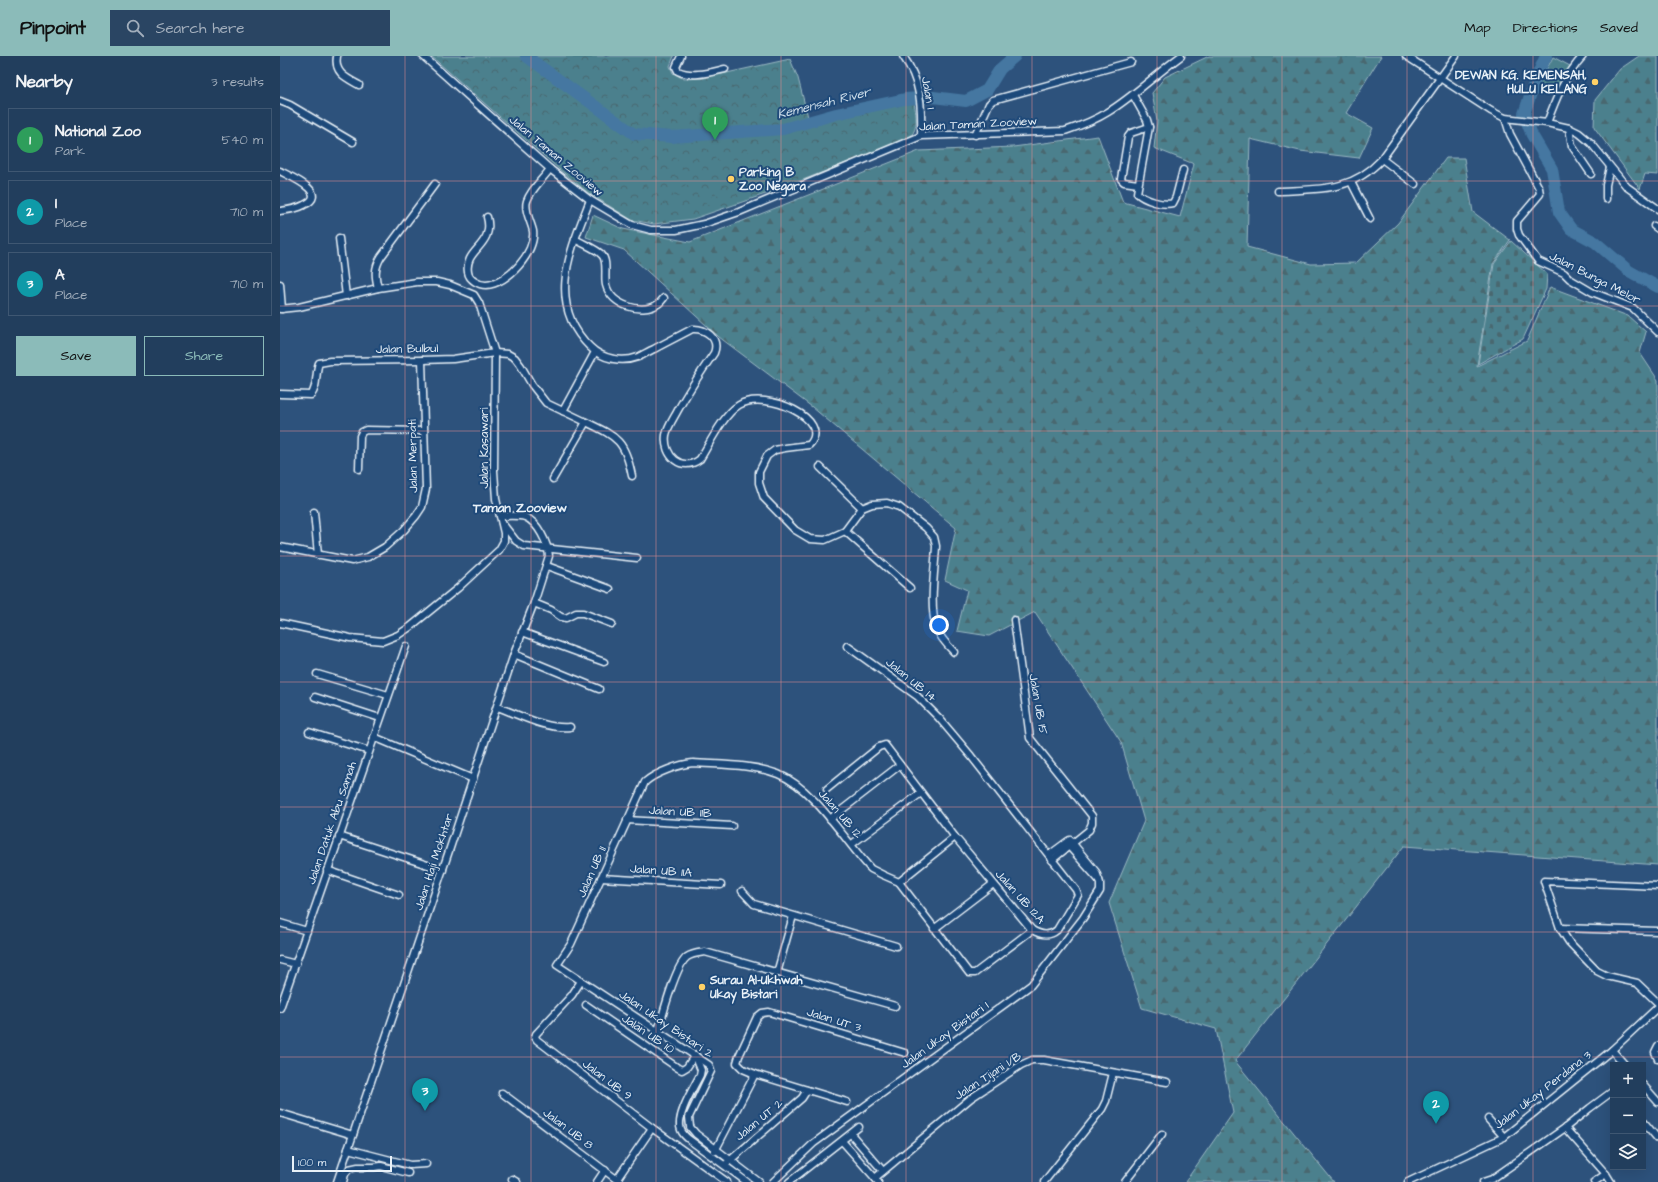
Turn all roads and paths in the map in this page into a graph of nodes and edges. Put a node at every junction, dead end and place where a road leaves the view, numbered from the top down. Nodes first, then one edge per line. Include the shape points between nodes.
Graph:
1 (337, 56) edge
2 (423, 56) edge
3 (681, 56) edge
4 (903, 56) edge
5 (1181, 56) edge
6 (1406, 56) edge
7 (1456, 56) edge
8 (1583, 56) edge
9 (1131, 62) dead end
10 (726, 70) dead end
11 (1441, 78) junction
12 (359, 85) dead end
13 (1133, 95) junction
14 (280, 101) edge
15 (1505, 118) junction
16 (1548, 123) junction
17 (1149, 127) junction
18 (1569, 128) junction
19 (976, 135) junction
20 (921, 136) junction
21 (354, 142) dead end
22 (1382, 159) junction
23 (1610, 167) junction
24 (550, 169) junction
25 (280, 170) edge
26 (1183, 170) dead end
27 (1591, 174) dead end
28 (1351, 182) junction
29 (435, 184) dead end
30 (1138, 184) junction
31 (1415, 184) dead end
32 (1278, 192) dead end
33 (1606, 199) dead end
34 (590, 200) junction
35 (1658, 209) edge
36 (280, 212) edge
37 (487, 217) dead end
38 (1370, 219) dead end
39 (339, 238) dead end
40 (575, 239) junction
41 (280, 284) edge
42 (378, 288) junction
43 (346, 296) junction
44 (664, 298) dead end
45 (281, 309) edge
46 (1658, 332) edge
47 (595, 352) junction
48 (495, 353) junction
49 (422, 360) junction
50 (280, 394) edge
51 (564, 411) junction
52 (586, 422) junction
53 (423, 431) junction
54 (820, 467) dead end
55 (360, 469) dead end
56 (632, 476) dead end
57 (553, 479) dead end
58 (862, 508) junction
59 (314, 512) dead end
60 (501, 519) junction
61 (845, 531) junction
62 (280, 547) edge
63 (549, 549) junction
64 (318, 554) junction
65 (637, 558) dead end
66 (547, 566) junction
67 (910, 588) dead end
68 (610, 589) dead end
69 (534, 604) junction
70 (1014, 620) dead end
71 (280, 624) edge
72 (612, 624) dead end
73 (522, 632) junction
74 (406, 646) dead end
75 (847, 646) dead end
76 (954, 652) dead end
77 (514, 654) junction
78 (604, 662) dead end
79 (317, 674) dead end
80 (599, 689) dead end
81 (388, 695) junction
82 (315, 697) dead end
83 (497, 707) junction
84 (380, 718) junction
85 (570, 727) dead end
86 (309, 732) dead end
87 (374, 737) junction
88 (369, 751) junction
89 (971, 756) joint
90 (900, 765) junction
91 (473, 779) junction
92 (645, 782) joint
93 (827, 789) dead end
94 (921, 793) junction
95 (830, 819) junction
96 (627, 820) junction
97 (732, 826) dead end
98 (339, 836) junction
99 (955, 837) junction
100 (1069, 843) junction
101 (852, 844) junction
102 (1051, 858) junction
103 (327, 870) junction
104 (443, 870) junction
105 (601, 878) junction
106 (899, 882) junction
107 (993, 884) junction
108 (721, 886) dead end
109 (1658, 886) edge
110 (742, 891) dead end
111 (399, 894) dead end
112 (793, 916) junction
113 (280, 923) edge
114 (934, 928) junction
115 (1560, 928) junction
116 (1032, 930) junction
117 (307, 931) junction
118 (1658, 931) edge
119 (896, 946) dead end
120 (280, 960) edge
121 (296, 964) junction
122 (561, 968) joint
123 (777, 974) junction
124 (581, 981) junction
125 (1658, 1003) edge
126 (586, 1005) dead end
127 (894, 1006) dead end
128 (280, 1007) edge
129 (1658, 1007) edge
130 (658, 1031) junction
131 (1658, 1046) edge
132 (1612, 1050) junction
133 (905, 1053) dead end
134 (694, 1055) junction
135 (1658, 1059) edge
136 (1622, 1062) edge
137 (1113, 1073) junction
138 (755, 1074) junction
139 (1167, 1082) dead end
140 (1646, 1088) edge
141 (807, 1090) junction
142 (502, 1093) dead end
143 (1610, 1093) edge
144 (847, 1102) dead end
145 (1658, 1102) edge
146 (280, 1114) edge
147 (1488, 1118) dead end
148 (1646, 1125) edge
149 (652, 1128) junction
150 (859, 1128) dead end
151 (1565, 1128) junction
152 (851, 1134) junction
153 (1162, 1134) dead end
154 (353, 1135) junction
155 (1504, 1136) junction
156 (1658, 1139) edge
157 (842, 1141) junction
158 (717, 1148) junction
159 (348, 1149) junction
160 (868, 1153) junction
161 (711, 1156) junction
162 (730, 1160) junction
163 (858, 1160) junction
164 (426, 1164) dead end
165 (725, 1166) junction
166 (605, 1170) junction
167 (883, 1171) junction
168 (408, 1173) dead end
169 (1606, 1174) junction
170 (877, 1180) edge
171 (619, 1181) edge
172 (790, 1181) edge
173 (1046, 1181) edge
174 (337, 1182) edge
175 (343, 1182) edge
176 (597, 1182) edge
177 (727, 1182) edge
178 (747, 1182) edge
179 (759, 1182) edge
180 (773, 1182) edge
181 (1125, 1182) edge
182 (1408, 1182) edge
183 (1483, 1182) edge
184 (1594, 1182) edge
185 (1611, 1182) edge

1 - 12 street via 337,70
2 - 24 street, Jalan Taman Zooview
3 - 10 street via 676,67 682,73
4 - 20 street, Jalan 1 via 912,68 919,87
5 - 13 street, Jalan Taman Zooview
6 - 11 street
7 - 11 street
8 - 16 street via 1557,95
9 - 19 street via 993,100
11 - 15 street
11 - 22 street
13 - 17 street
13 - 19 street, Jalan Taman Zooview via 1108,112 1065,131
14 - 21 street
15 - 16 street
15 - 46 street, Jalan Bunga Melor via 1510,134 1539,188 1537,200 1517,221 1520,235 1538,261 1564,273 1592,292 1633,308
16 - 18 street
17 - 30 street
17 - 30 street via 1131,133 1128,137 1121,179 1124,182
18 - 23 street via 1591,143
18 - 27 street via 1572,146
19 - 20 street, Jalan Taman Zooview
20 - 34 street, Jalan Taman Zooview via 739,212 676,230 651,230 632,225
22 - 28 street via 1371,170
22 - 31 street
23 - 33 street
23 - 35 street via 1627,187
24 - 34 street, Jalan Taman Zooview
24 - 37 street via 526,203 533,232 528,254 510,274 486,285 471,279 468,265 473,254 488,236 490,227
25 - 36 street via 311,188 313,193 312,200 303,206
26 - 30 street via 1173,203 1141,198 1137,193
28 - 32 street via 1331,188
28 - 38 street
29 - 42 street via 378,261 374,273
34 - 40 street
39 - 43 street
40 - 44 street via 602,254 606,286 619,302 642,309 658,304
40 - 47 street via 564,285 565,305 573,325
41 - 45 street
42 - 43 street, Jalan Kasawari
42 - 48 street, Jalan Kasawari via 417,282 437,282 474,295 480,303
43 - 45 street, Jalan Kasawari
47 - 51 street
47 - 61 street via 608,358 622,360 638,357 692,329 707,331 716,348 670,424 666,441 671,457 687,465 694,464 700,459 730,412 740,405 751,400 782,404 804,417 815,435 809,446 775,450 767,456 759,472 759,483 764,498 795,530 810,539 825,540
48 - 49 street, Jalan Bulbul
48 - 51 street via 508,354 515,358 546,403
48 - 60 street, Jalan Kasawari via 494,471 496,499
49 - 50 street, Jalan Bulbul via 319,364 311,395
49 - 53 street, Jalan Merpati
51 - 52 street
52 - 56 street via 614,436 621,443 629,459
52 - 57 street
53 - 55 street via 362,432
53 - 64 street, Jalan Merpati via 426,489 422,507 416,516 385,547 368,556 352,561
54 - 58 street
58 - 61 street
58 - 76 street via 887,503 899,507 934,537 934,615 937,628
59 - 64 street
60 - 63 street via 520,545
60 - 63 street via 525,517 534,523
60 - 71 street, Jalan Kasawari via 504,541 499,550 458,588 398,635 383,641 350,638
61 - 67 street
62 - 64 street, Jalan Merpati
63 - 65 street
63 - 66 street, Jalan Haji Mokhtar
66 - 68 street
66 - 69 street, Jalan Haji Mokhtar
69 - 72 street via 561,617 583,613
69 - 73 street, Jalan Haji Mokhtar
70 - 100 street, Jalan UB 15 via 1030,738 1092,816 1090,830
73 - 77 street, Jalan Haji Mokhtar
73 - 78 street
74 - 81 street, Jalan Datuk Abu Samah
75 - 89 street, Jalan UB 14 via 917,696
77 - 80 street
77 - 83 street, Jalan Haji Mokhtar
79 - 81 street
81 - 84 street, Jalan Datuk Abu Samah
82 - 84 street
83 - 85 street via 551,726
83 - 91 street, Jalan Haji Mokhtar
84 - 87 street, Jalan Datuk Abu Samah
86 - 88 street
87 - 88 street, Jalan Datuk Abu Samah
87 - 91 street
88 - 98 street, Jalan Datuk Abu Samah
89 - 102 street, Jalan UB 12A
90 - 93 street, Jalan UB 12A via 885,745 879,747
90 - 94 street, Jalan UB 12A
90 - 95 street
91 - 104 street, Jalan Haji Mokhtar
92 - 95 street, Jalan UB 12 via 650,777 693,763 754,768 778,774 797,784
92 - 96 street, Jalan UB 11
94 - 99 street, Jalan UB 12A
94 - 101 street
95 - 101 street, Jalan UB 12
96 - 97 street, Jalan UB 11B
96 - 105 street, Jalan UB 11
98 - 103 street, Jalan Datuk Abu Samah
98 - 104 street
99 - 106 street
99 - 107 street, Jalan UB 12A
100 - 102 street, Jalan UB 15
100 - 180 street, Jalan Ukay Bistari 1 via 1096,872 1100,891 1031,985 814,1143
101 - 106 street, Jalan UB 12 via 872,869
102 - 116 street, Jalan UB 12A via 1078,895 1058,930 1053,934 1043,935
103 - 111 street
103 - 117 street, Jalan Datuk Abu Samah
104 - 154 street, Jalan Haji Mokhtar
105 - 108 street, Jalan UB 11A
105 - 122 street, Jalan UB 11 via 571,944 558,965
106 - 114 street, Jalan UB 12
107 - 114 street
107 - 116 street, Jalan UB 12A
109 - 115 street via 1544,881
110 - 112 street via 754,904
112 - 119 street
112 - 123 street
113 - 117 street
114 - 116 street, Jalan UB 12 via 972,974
115 - 118 street
115 - 125 street via 1569,942 1597,970 1607,976 1637,983
117 - 121 street, Jalan Datuk Abu Samah
120 - 121 street
121 - 128 street, Jalan Datuk Abu Samah
122 - 124 street, Jalan Ukay Bistari 2
123 - 127 street
123 - 130 street via 705,952 686,957 676,975
124 - 130 street, Jalan Ukay Bistari 2
124 - 149 street, Jalan UB 9 via 535,1037
126 - 134 street, Jalan UB 10 via 682,1070 687,1067
129 - 132 street, Jalan Ukay Perdana 3
130 - 134 street, Jalan Ukay Bistari 2
131 - 135 street via 1655,1052
132 - 136 street
132 - 155 street, Jalan Ukay Perdana 3
133 - 138 street, Jalan UT 3 via 769,1012 757,1017 737,1063
134 - 158 street, Jalan Ukay Bistari 2 via 709,1064 711,1071 689,1117 690,1127
134 - 161 street via 701,1070 680,1116 680,1128 687,1138
137 - 139 street, Jalan Tijani 1/B
137 - 167 street, Jalan Tijani 1/B via 1032,1060 971,1098
137 - 173 street via 1102,1109
138 - 141 street, Jalan UT 3
138 - 158 street, Jalan UT 2
140 - 145 street
141 - 144 street, Jalan UT 3
141 - 162 street, Jalan UT 2 via 802,1098
142 - 166 street, Jalan UB 8
143 - 151 street
146 - 154 street
147 - 155 street
148 - 156 street
149 - 171 street
149 - 177 street, Jalan UB 9
150 - 152 street
151 - 169 street
151 - 183 street via 1492,1179
152 - 157 street
152 - 160 street
153 - 181 street
154 - 159 street, Jalan Haji Mokhtar
155 - 182 street, Jalan Ukay Perdana 3
157 - 163 street
157 - 172 street
158 - 161 street, Jalan UT 2
158 - 162 street, Jalan Ukay Bistari 2
159 - 164 street via 410,1165
159 - 174 street, Jalan Haji Mokhtar
160 - 163 street
160 - 167 street
161 - 165 street
162 - 165 street, Jalan UT 2
162 - 179 street, Jalan Ukay Bistari 2
163 - 170 street
165 - 178 street
166 - 171 street, Jalan UB 8
166 - 176 street
167 - 170 street, Jalan Tijani 1/B
168 - 175 street via 381,1166 358,1167 349,1169
169 - 184 street
169 - 185 street

